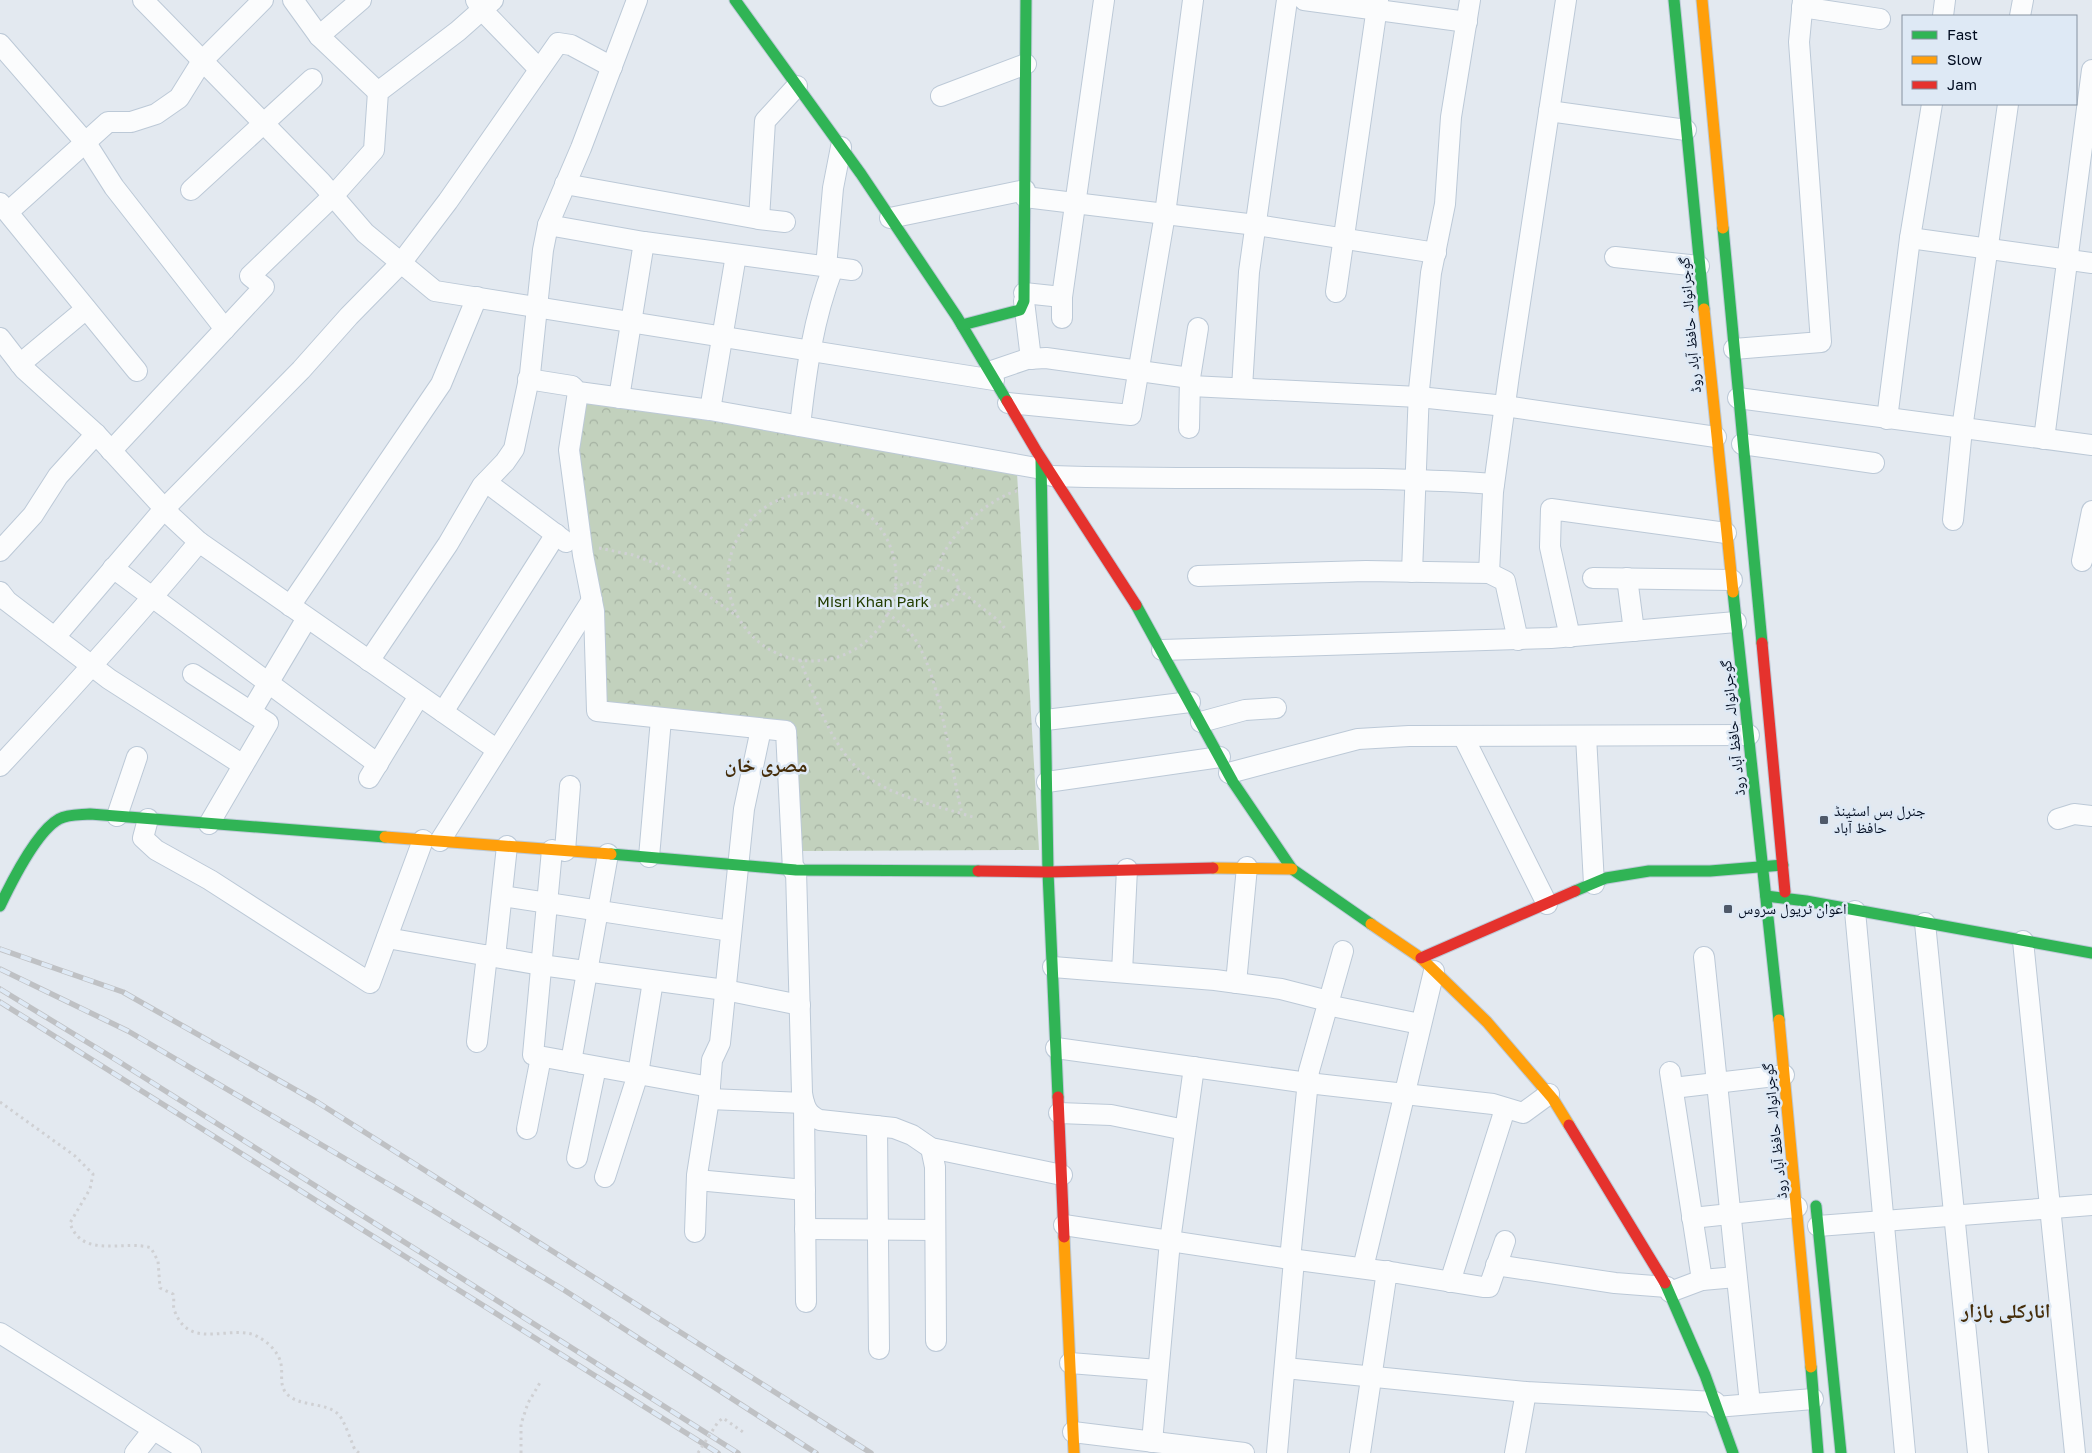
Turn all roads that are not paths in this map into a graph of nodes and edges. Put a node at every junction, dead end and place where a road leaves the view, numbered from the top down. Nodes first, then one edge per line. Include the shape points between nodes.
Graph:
1 (143, 0) edge
2 (263, 0) edge
3 (293, 0) edge
4 (361, 0) edge
5 (638, 0) edge
6 (735, 0) edge
7 (1026, 0) edge
8 (1104, 0) edge
9 (1193, 0) edge
10 (1287, 0) edge
11 (1304, 0) edge
12 (1470, 0) edge
13 (1566, 0) edge
14 (1674, 0) edge
15 (1702, 0) edge
16 (1945, 0) edge
17 (2022, 0) edge
18 (484, 3) edge
19 (1802, 3) edge
20 (1378, 4) edge
21 (1943, 15) edge
22 (2020, 15) edge
23 (1880, 19) dead end
24 (1467, 22) junction
25 (320, 36) junction
26 (0, 44) edge
27 (202, 61) junction
28 (1026, 64) junction
29 (612, 66) junction
30 (539, 69) junction
31 (2092, 70) edge
32 (312, 79) dead end
33 (797, 86) junction
34 (378, 92) junction
35 (941, 96) dead end
36 (1932, 105) edge
37 (2008, 105) edge
38 (1549, 111) junction
39 (263, 123) junction
40 (1686, 130) junction
41 (86, 143) junction
42 (841, 147) junction
43 (565, 184) junction
44 (191, 190) dead end
45 (1025, 193) junction
46 (333, 196) junction
47 (1075, 203) junction
48 (4, 208) edge
49 (1165, 214) junction
50 (890, 218) junction
51 (759, 219) junction
52 (785, 222) dead end
53 (1256, 225) junction
54 (548, 226) junction
55 (1910, 238) junction
56 (1345, 239) junction
57 (644, 242) junction
58 (1988, 248) junction
59 (1436, 253) junction
60 (736, 255) junction
61 (1615, 257) dead end
62 (2067, 259) junction
63 (2092, 262) edge
64 (401, 263) junction
65 (1699, 266) junction
66 (837, 268) junction
67 (1336, 292) dead end
68 (476, 297) junction
69 (1024, 297) junction
70 (1062, 297) junction
71 (538, 307) junction
72 (86, 309) junction
73 (1062, 318) dead end
74 (631, 322) junction
75 (962, 326) junction
76 (1198, 328) dead end
77 (225, 329) junction
78 (722, 337) junction
79 (0, 338) edge
80 (1734, 348) junction
81 (810, 351) junction
82 (1030, 359) junction
83 (20, 364) junction
84 (137, 371) dead end
85 (1138, 371) junction
86 (992, 376) junction
87 (528, 379) junction
88 (1191, 382) junction
89 (1242, 388) junction
90 (578, 392) junction
91 (1419, 397) junction
92 (619, 398) junction
93 (1738, 398) junction
94 (1008, 402) junction
95 (1505, 406) junction
96 (710, 410) junction
97 (1887, 419) junction
98 (800, 426) junction
99 (1189, 428) dead end
100 (1962, 429) junction
101 (96, 434) junction
102 (1716, 437) junction
103 (2044, 440) junction
104 (1742, 444) junction
105 (2092, 446) edge
106 (111, 450) junction
107 (1874, 463) dead end
108 (1044, 472) junction
109 (1416, 479) junction
110 (486, 482) junction
111 (1494, 484) junction
112 (164, 509) junction
113 (2092, 511) edge
114 (1953, 520) dead end
115 (1726, 533) junction
116 (556, 534) junction
117 (198, 542) junction
118 (0, 551) edge
119 (583, 551) junction
120 (2082, 561) dead end
121 (113, 568) junction
122 (1412, 572) junction
123 (1488, 572) junction
124 (1198, 576) dead end
125 (1593, 578) dead end
126 (1627, 578) junction
127 (1732, 580) junction
128 (0, 592) edge
129 (154, 596) junction
130 (592, 600) junction
131 (290, 606) junction
132 (307, 618) junction
133 (1736, 622) junction
134 (1634, 631) junction
135 (55, 637) junction
136 (1570, 637) junction
137 (1518, 640) junction
138 (1162, 650) junction
139 (368, 661) junction
140 (91, 665) junction
141 (193, 674) dead end
142 (268, 683) junction
143 (419, 696) junction
144 (1190, 702) junction
145 (1276, 708) dead end
146 (251, 712) junction
147 (443, 712) junction
148 (662, 719) junction
149 (1046, 720) junction
150 (1201, 722) junction
151 (761, 729) junction
152 (1749, 735) junction
153 (1463, 736) junction
154 (1586, 736) junction
155 (496, 749) junction
156 (3, 756) edge
157 (137, 756) dead end
158 (244, 765) junction
159 (1224, 765) junction
160 (1047, 782) junction
161 (570, 786) dead end
162 (117, 816) junction
163 (2092, 816) edge
164 (148, 819) junction
165 (2058, 819) dead end
166 (209, 824) junction
167 (431, 840) junction
168 (507, 846) junction
169 (558, 850) junction
170 (608, 854) junction
171 (649, 857) junction
172 (1783, 864) junction
173 (738, 865) junction
174 (1247, 867) junction
175 (1764, 867) junction
176 (1127, 869) junction
177 (1292, 869) junction
178 (794, 870) junction
179 (1048, 872) junction
180 (1594, 884) junction
181 (502, 896) junction
182 (1766, 896) junction
183 (547, 902) junction
184 (1786, 902) junction
185 (1547, 904) junction
186 (0, 906) edge
187 (598, 910) junction
188 (1855, 911) junction
189 (1925, 923) junction
190 (731, 931) junction
191 (387, 938) junction
192 (2023, 941) junction
193 (1343, 951) dead end
194 (2092, 954) edge
195 (491, 956) junction
196 (1704, 957) dead end
197 (1427, 964) junction
198 (542, 965) junction
199 (1053, 967) junction
200 (587, 972) junction
201 (1122, 972) junction
202 (653, 981) junction
203 (1236, 983) junction
204 (725, 990) junction
205 (1327, 1003) junction
206 (800, 1005) junction
207 (1420, 1024) junction
208 (477, 1042) dead end
209 (1056, 1048) junction
210 (541, 1057) junction
211 (571, 1062) junction
212 (596, 1067) junction
213 (1194, 1067) junction
214 (638, 1074) junction
215 (1784, 1075) junction
216 (1308, 1082) junction
217 (1717, 1082) junction
218 (709, 1093) junction
219 (1405, 1094) junction
220 (1549, 1094) junction
221 (804, 1104) junction
222 (1504, 1109) junction
223 (1059, 1113) junction
224 (877, 1126) junction
225 (527, 1129) dead end
226 (1185, 1130) junction
227 (931, 1148) junction
228 (577, 1158) dead end
229 (1062, 1175) junction
230 (605, 1178) dead end
231 (697, 1180) junction
232 (805, 1190) junction
233 (1815, 1197) dead end
234 (2092, 1206) edge
235 (1797, 1208) junction
236 (2052, 1208) junction
237 (1730, 1214) junction
238 (1955, 1216) junction
239 (1692, 1218) junction
240 (1882, 1221) junction
241 (1064, 1225) junction
242 (1818, 1226) junction
243 (805, 1229) junction
244 (878, 1230) junction
245 (935, 1230) junction
246 (695, 1232) dead end
247 (1505, 1240) dead end
248 (1170, 1241) junction
249 (1292, 1260) junction
250 (1496, 1265) junction
251 (1363, 1268) junction
252 (1387, 1271) junction
253 (1736, 1277) junction
254 (1702, 1280) junction
255 (1450, 1282) junction
256 (1668, 1289) junction
257 (806, 1302) dead end
258 (0, 1333) edge
259 (936, 1341) dead end
260 (879, 1348) dead end
261 (1070, 1363) junction
262 (1285, 1368) junction
263 (1158, 1370) junction
264 (1371, 1376) junction
265 (1526, 1392) junction
266 (1813, 1399) junction
267 (1716, 1404) junction
268 (1750, 1404) junction
269 (153, 1430) junction
270 (1073, 1432) junction
271 (1152, 1442) junction
272 (1206, 1451) edge
273 (134, 1453) edge
274 (191, 1453) edge
275 (1074, 1453) edge
276 (1244, 1453) edge
277 (1277, 1453) edge
278 (1360, 1453) edge
279 (1515, 1453) edge
280 (1732, 1453) edge
281 (1818, 1453) edge
282 (1841, 1453) edge
283 (1905, 1453) edge
284 (1978, 1453) edge
285 (2075, 1453) edge

1 - 27 street
2 - 27 street
3 - 25 street
4 - 25 street
5 - 29 street
6 - 33 main road
7 - 28 main road
8 - 47 street
9 - 49 street
10 - 53 street
11 - 20 street
12 - 24 street
13 - 38 street
14 - 40 main road, گوجرانوالہ حافظ آباد روڈ
15 - 80 main road
16 - 21 street
17 - 22 street
18 - 30 street
18 - 34 street via 458,31
19 - 23 street
19 - 80 street via 1799,42 1821,342
20 - 24 street
20 - 56 street
24 - 59 street via 1451,117 1445,204
25 - 34 street
26 - 41 street
27 - 39 street
27 - 41 street via 179,98 156,114 131,122 108,122
28 - 35 street
28 - 45 main road
29 - 30 street via 570,45 558,43
29 - 43 street
30 - 64 street
31 - 62 street
32 - 39 street
33 - 42 main road
33 - 51 street via 766,121
34 - 46 street via 374,150
36 - 55 street
37 - 58 street
38 - 40 street
38 - 95 street
39 - 44 street
39 - 46 street
40 - 65 main road, گوجرانوالہ حافظ آباد روڈ
41 - 48 street
41 - 77 street via 114,187
42 - 50 main road
42 - 66 street via 832,188
43 - 51 street
43 - 54 street
45 - 47 street
45 - 50 street
45 - 69 main road
46 - 64 street via 365,233
46 - 77 street via 250,276 264,287
47 - 49 street
47 - 70 street
48 - 72 street
49 - 53 street
49 - 85 street
50 - 75 main road
51 - 52 street
53 - 56 street
53 - 89 street via 1249,272
54 - 57 street
54 - 71 street
55 - 58 street
55 - 97 street
56 - 59 street
56 - 67 street
57 - 60 street
57 - 74 street
58 - 62 street
58 - 100 street
59 - 91 street via 1431,273
60 - 66 street
60 - 78 street
61 - 65 street
62 - 63 street
62 - 103 street
64 - 68 street via 435,291
64 - 112 street
65 - 102 main road, گوجرانوالہ حافظ آباد روڈ
66 - 81 street via 824,290
68 - 71 street
68 - 131 street via 441,384
69 - 70 street
69 - 75 main road via 1020,310
69 - 82 street
70 - 73 street
71 - 74 street
71 - 87 street
72 - 83 street
72 - 84 street
74 - 78 street
74 - 92 street
75 - 86 main road
76 - 88 street
77 - 106 street
78 - 81 street
78 - 96 street
79 - 83 street
80 - 93 main road
81 - 86 street
81 - 98 street
82 - 85 street via 1046,358
82 - 86 street
83 - 101 street
85 - 88 street
85 - 94 street via 1132,415
86 - 94 main road
87 - 90 street via 572,386
87 - 110 street via 514,449
88 - 89 street
88 - 99 street
89 - 91 street
90 - 92 street
90 - 119 street via 569,450
91 - 95 street
91 - 109 street
92 - 96 street
93 - 97 street
93 - 104 main road
94 - 108 main road
95 - 102 street
95 - 111 street
96 - 98 street
97 - 100 street
98 - 108 street
100 - 103 street
100 - 114 street
101 - 106 street
101 - 118 street via 58,476 33,515
102 - 115 main road, گوجرانوالہ حافظ آباد روڈ
103 - 105 street
104 - 107 street
104 - 172 main road
106 - 112 street
108 - 109 street via 1205,479
108 - 138 main road
108 - 149 main road
109 - 111 street
109 - 122 street
110 - 116 street
110 - 139 street
111 - 123 street
112 - 117 street
112 - 121 street
113 - 120 street
115 - 127 main road, گوجرانوالہ حافظ آباد روڈ
115 - 136 street via 1551,509 1550,547
116 - 119 street
116 - 147 street
117 - 129 street
117 - 131 street
119 - 130 street
121 - 129 street
121 - 135 street
122 - 123 street
122 - 124 street
123 - 137 street via 1505,581
125 - 126 street
126 - 127 street
126 - 134 street
127 - 133 main road, گوجرانوالہ حافظ آباد روڈ
128 - 135 street
129 - 140 street
129 - 142 street
130 - 148 street via 597,711
130 - 155 street
131 - 132 street
132 - 139 street
132 - 142 street
133 - 134 street
133 - 152 main road, گوجرانوالہ حافظ آباد روڈ
134 - 136 street
135 - 140 street
136 - 137 street
137 - 138 street
138 - 144 main road
139 - 143 street
140 - 156 street via 61,701
140 - 158 street
141 - 146 street
142 - 143 street via 373,771
142 - 146 street
143 - 147 street
144 - 149 street
144 - 150 main road
145 - 150 street via 1245,710
146 - 158 street via 268,724
147 - 155 street
148 - 151 street
148 - 171 street
149 - 160 main road
150 - 159 main road
151 - 173 street via 744,808
151 - 178 street via 786,732
152 - 154 street
152 - 175 main road, گوجرانوالہ حافظ آباد روڈ
153 - 154 street
153 - 159 street via 1358,739
153 - 185 street
154 - 180 street
155 - 167 street
157 - 162 street
158 - 166 street
159 - 160 street
159 - 177 main road
160 - 179 main road
161 - 169 street
162 - 164 main road
162 - 186 main road via 69,816 48,827
163 - 165 street via 2074,814
164 - 166 main road
164 - 191 street via 143,838 156,850 210,880 370,983
166 - 167 main road
167 - 168 main road
167 - 191 street
168 - 169 main road
168 - 181 street
169 - 170 main road
169 - 183 street
170 - 171 main road
170 - 187 street
171 - 173 main road
172 - 175 main road
172 - 184 main road
173 - 178 main road
173 - 190 street
174 - 176 main road
174 - 177 main road
174 - 203 street
175 - 180 main road via 1649,871 1606,878
175 - 182 main road, گوجرانوالہ حافظ آباد روڈ
176 - 179 main road
176 - 201 street
177 - 197 main road
178 - 179 main road
178 - 206 street
179 - 199 main road
180 - 185 main road
181 - 183 street
181 - 195 street
182 - 184 main road
182 - 215 main road, گوجرانوالہ حافظ آباد روڈ
183 - 187 street
183 - 198 street
184 - 188 main road
185 - 197 main road
187 - 190 street
187 - 200 street
188 - 189 main road
188 - 240 street
189 - 192 main road
189 - 238 street
190 - 204 street
191 - 195 street
192 - 194 main road
192 - 236 street
193 - 205 street
195 - 198 street
195 - 208 street
196 - 217 street
197 - 207 street
197 - 220 main road via 1486,1022
198 - 200 street
198 - 210 street via 533,1055
199 - 201 street
199 - 209 main road
200 - 202 street
200 - 211 street
201 - 203 street
202 - 204 street
202 - 214 street
203 - 205 street via 1281,989
204 - 206 street
204 - 218 street via 720,1043 712,1060
205 - 207 street
205 - 216 street
206 - 221 street
207 - 219 street
209 - 213 street
209 - 223 main road
210 - 211 street
210 - 225 street
211 - 212 street
212 - 214 street
212 - 228 street
213 - 216 street
213 - 226 street
214 - 218 street
214 - 230 street
215 - 217 street
215 - 235 main road, گوجرانوالہ حافظ آباد روڈ
216 - 219 street
216 - 249 street
217 - 237 street
217 - 239 street via 1671,1080
218 - 221 street
218 - 231 street
219 - 222 street via 1493,1104
219 - 251 street
220 - 222 street via 1523,1113
220 - 256 main road
221 - 224 street via 811,1116 820,1120
221 - 232 street
222 - 255 street
223 - 226 street via 1111,1115
223 - 229 main road
224 - 227 street via 912,1135
224 - 244 street
226 - 248 street
227 - 229 street
227 - 245 street via 935,1167
229 - 241 main road
231 - 232 street
231 - 246 street
232 - 243 street
233 - 242 main road
234 - 236 street
235 - 237 street
235 - 266 main road, گوجرانوالہ حافظ آباد روڈ
236 - 238 street
236 - 285 street
237 - 239 street
237 - 253 street
238 - 240 street
238 - 284 street
239 - 254 street
240 - 242 street
240 - 283 street
241 - 248 street
241 - 261 main road
242 - 282 main road
243 - 244 street
243 - 257 street
244 - 245 street
244 - 260 street
245 - 259 street
247 - 250 street
248 - 249 street
248 - 263 street
249 - 251 street
249 - 262 street
250 - 255 street via 1489,1287
250 - 256 street
251 - 252 street
252 - 255 street
252 - 264 street
253 - 254 street
253 - 268 street
254 - 256 street
256 - 267 main road
258 - 269 street
261 - 263 street
261 - 270 main road
262 - 264 street
262 - 277 street
263 - 271 street
264 - 265 street
264 - 278 street
265 - 267 street
265 - 279 street
266 - 268 street
266 - 281 main road, گوجرانوالہ حافظ آباد روڈ
267 - 268 street
267 - 280 main road
269 - 273 street
269 - 274 street
270 - 271 street
270 - 275 main road
271 - 272 street
272 - 276 street

